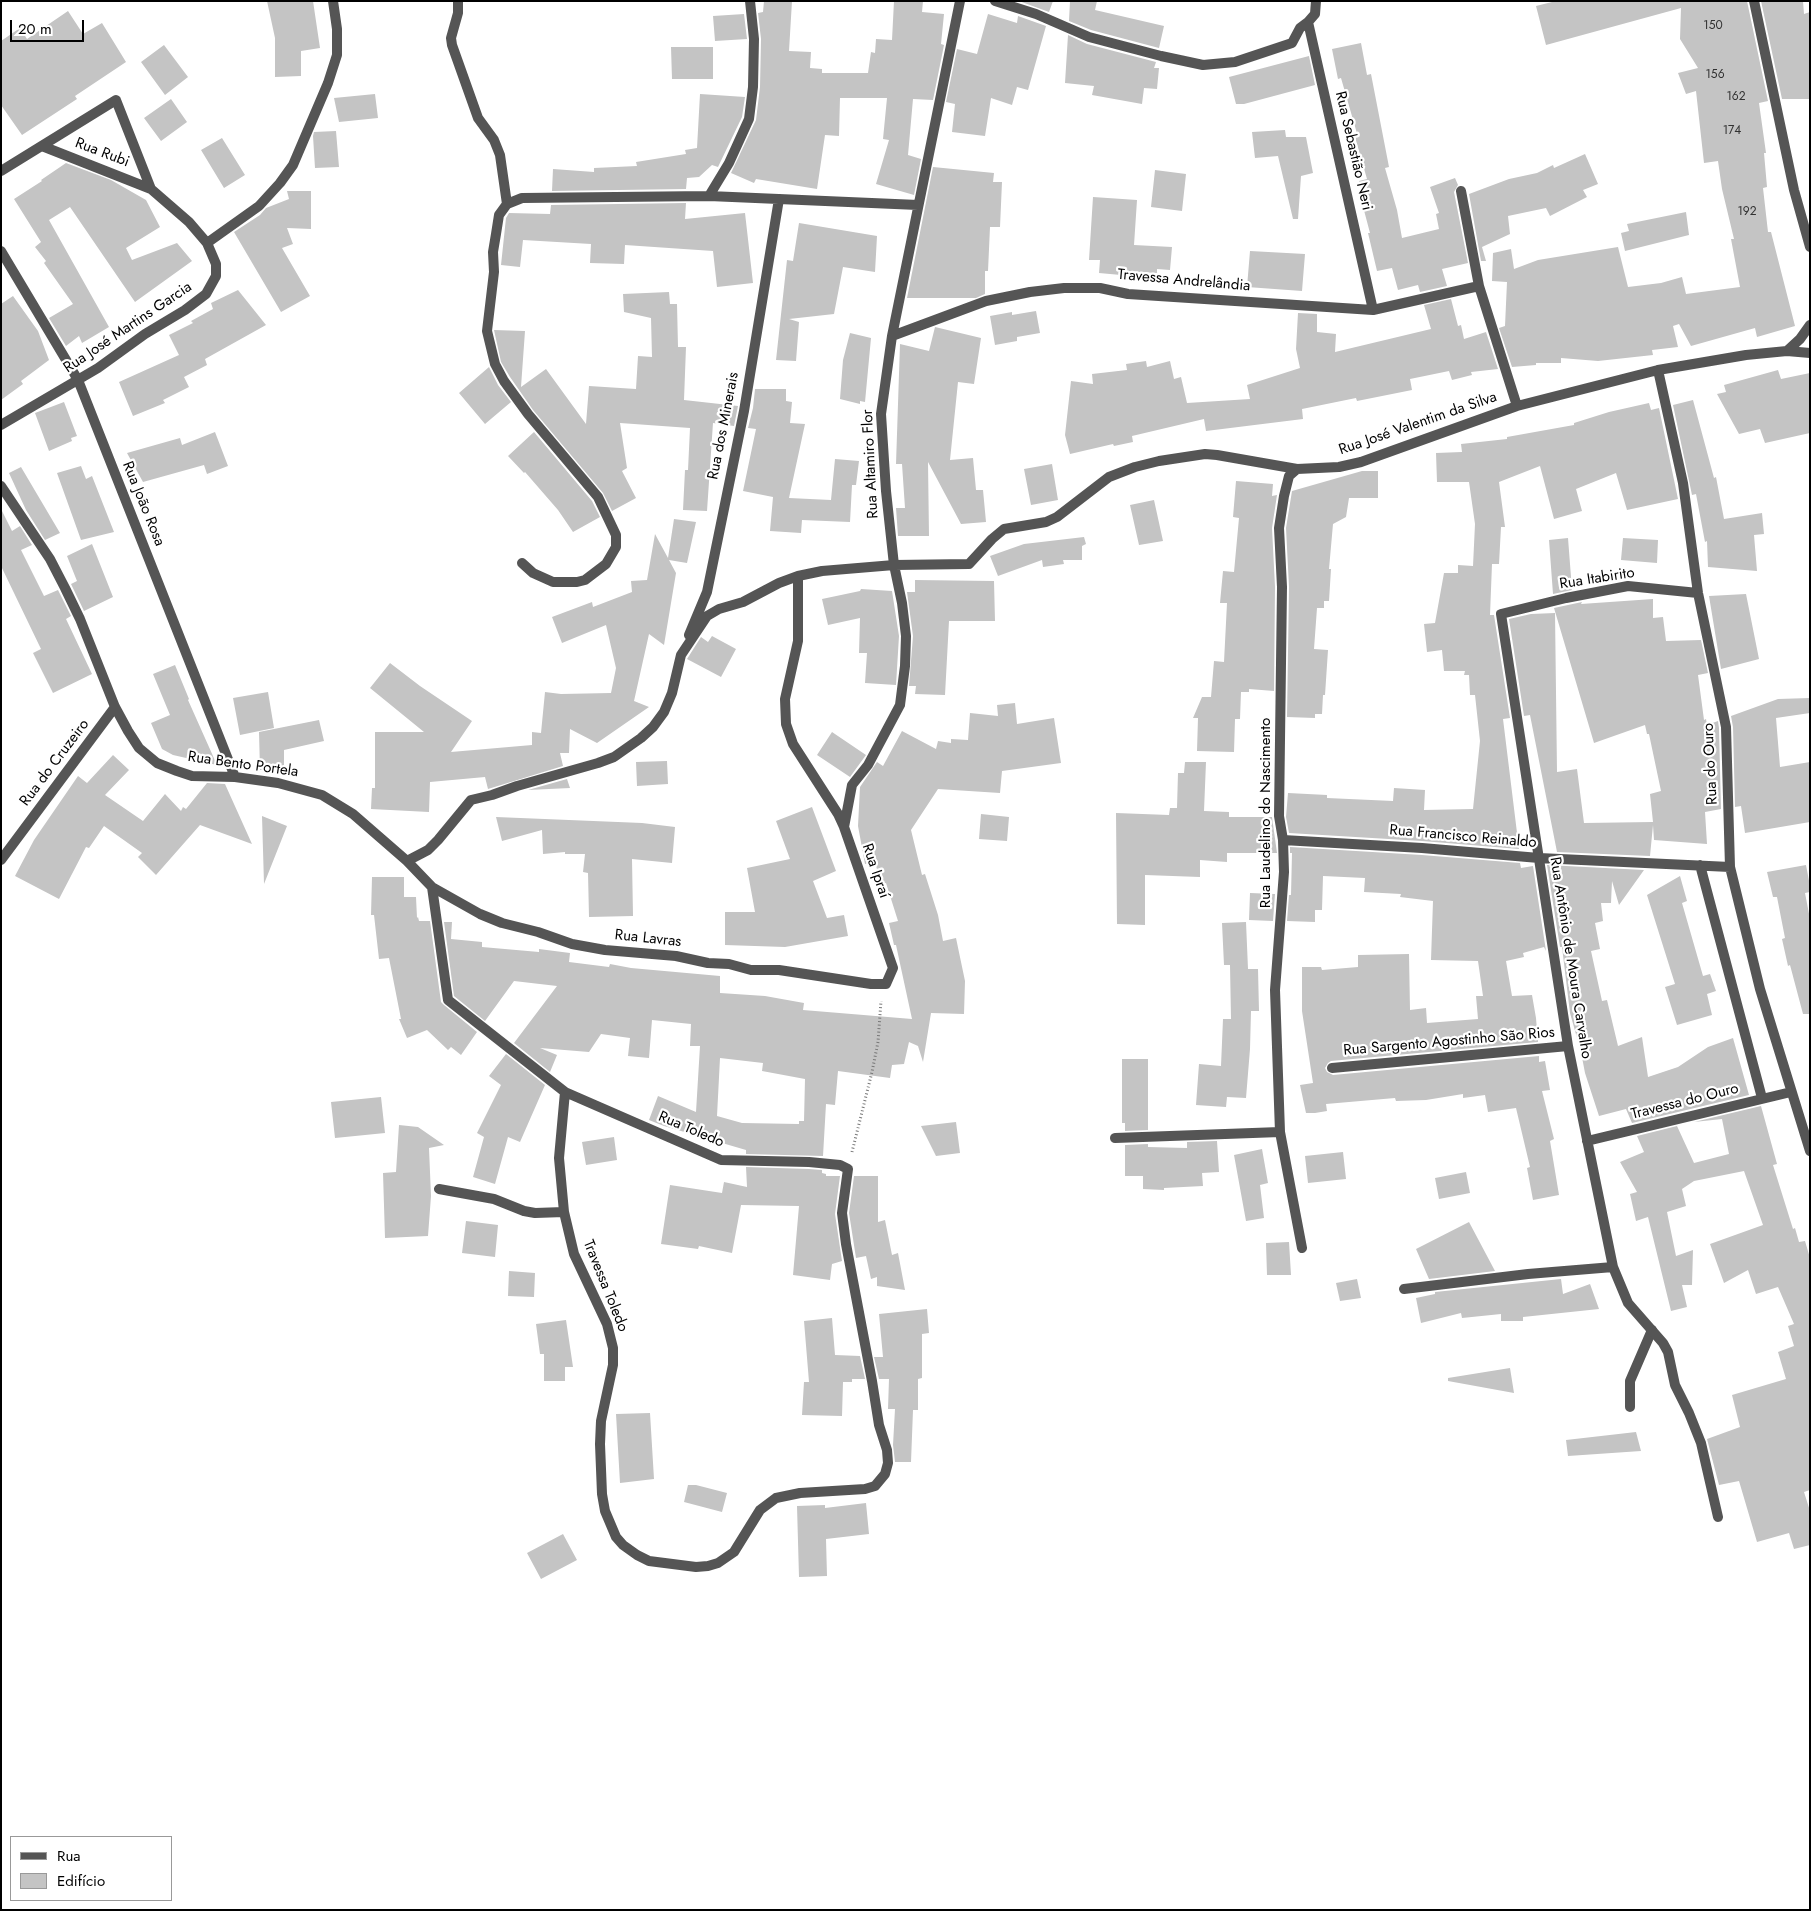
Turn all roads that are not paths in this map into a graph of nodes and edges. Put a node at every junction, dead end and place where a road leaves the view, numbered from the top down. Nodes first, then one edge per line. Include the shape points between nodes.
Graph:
1 (332, 1) edge
2 (458, 1) edge
3 (750, 1) edge
4 (960, 1) edge
5 (995, 1) edge
6 (1316, 1) edge
7 (1754, 1) edge
8 (1308, 22) junction
9 (42, 146) junction
10 (1, 170) edge
11 (151, 189) junction
12 (1461, 191) dead end
13 (709, 196) junction
14 (779, 199) junction
15 (507, 204) junction
16 (918, 205) junction
17 (207, 243) junction
18 (1810, 247) edge
19 (1, 251) edge
20 (1479, 286) junction
21 (1373, 310) junction
22 (1810, 325) edge
23 (892, 336) junction
24 (1787, 351) junction
25 (1810, 353) edge
26 (1658, 370) junction
27 (78, 380) junction
28 (1517, 406) junction
29 (1, 425) edge
30 (1297, 469) junction
31 (1, 486) edge
32 (522, 563) dead end
33 (894, 565) junction
34 (798, 576) junction
35 (1698, 593) junction
36 (1501, 614) joint
37 (681, 655) junction
38 (115, 707) junction
39 (235, 777) junction
40 (844, 827) junction
41 (1283, 840) junction
42 (1539, 858) junction
43 (1, 860) edge
44 (407, 861) junction
45 (1700, 865) junction
46 (1730, 868) junction
47 (432, 887) junction
48 (871, 984) joint
49 (1568, 1046) junction
50 (1332, 1068) dead end
51 (565, 1092) junction
52 (1791, 1092) junction
53 (1762, 1098) junction
54 (1280, 1132) junction
55 (1114, 1138) dead end
56 (1587, 1141) junction
57 (1810, 1151) edge
58 (439, 1189) dead end
59 (564, 1212) junction
60 (1302, 1248) dead end
61 (1613, 1267) junction
62 (1404, 1289) dead end
63 (1652, 1330) junction
64 (1630, 1407) dead end
65 (887, 1450) joint
66 (1718, 1517) dead end

1 - 17 street via 337,56 293,165 259,206
2 - 15 street via 452,45 478,118 494,140 500,156
3 - 13 street via 754,39 753,87 748,119 729,163
4 - 16 street, Rua Altamiro Flor
5 - 8 street via 1036,14 1089,37 1203,65 1235,62 1292,43 1300,28
6 - 8 street via 1315,14
7 - 18 street via 1794,190
8 - 21 street, Rua Sebastião Neri
9 - 10 street
9 - 11 street, Rua Rubi
9 - 11 street, Rua Rubi via 116,100
11 - 17 street, Rua Rubi via 189,222
12 - 20 street
13 - 14 street
13 - 15 street via 522,198
14 - 16 street
14 - 37 street, Rua dos Minerais via 744,411 707,592
15 - 32 street via 499,215 493,252 494,272 487,331 495,364 504,382 537,425 598,496 616,535 616,547 606,564 585,580 553,582 533,573
16 - 23 street, Rua Altamiro Flor
17 - 27 street, Rua José Martins Garcia via 217,268 213,284 206,294
19 - 27 street, Rua João Rosa
20 - 21 street, Travessa Andrelândia
20 - 28 street
21 - 23 street, Travessa Andrelândia via 1128,294 1100,288 1064,288 986,301
22 - 24 street
23 - 33 street, Rua Altamiro Flor via 881,414
24 - 25 street, Rua José Valentim da Silva
24 - 26 street, Rua José Valentim da Silva
26 - 28 street, Rua José Valentim da Silva
26 - 35 street, Rua do Ouro via 1683,483
27 - 29 street, Rua José Martins Garcia
27 - 39 street, Rua João Rosa
28 - 30 street, Rua José Valentim da Silva via 1361,462 1339,467
30 - 33 street, Rua José Valentim da Silva via 1206,454 1135,467 1109,477 1057,517 1004,529 969,564
30 - 41 street, Rua Laudelino do Nascimento via 1289,476 1279,528 1282,587 1279,816
31 - 38 street, Rua Bento Portela via 50,559 65,588
33 - 34 street, Rua José Valentim da Silva
33 - 40 street, Rua Altamiro Flor via 906,636 900,705 868,765 852,785
34 - 37 street, Rua José Valentim da Silva via 707,616
34 - 40 street, Rua Ipraí via 798,642 784,699 786,724 793,744
35 - 36 street, Rua Itabirito via 1628,586
35 - 46 street, Rua do Ouro via 1726,727
36 - 42 street, Rua Antônio de Moura Carvalho
37 - 44 street, Rua José Valentim da Silva via 664,712 641,738 598,763 471,800 428,850
38 - 39 street, Rua Bento Portela via 133,740 157,763 192,776
38 - 43 street, Rua do Cruzeiro
39 - 44 street, Rua Bento Portela via 302,788 333,800
40 - 48 street, Rua Ipraí via 893,968 886,984
41 - 42 street, Rua Francisco Reinaldo
41 - 54 street, Rua Laudelino do Nascimento via 1284,872 1275,990
42 - 45 street, Rua Francisco Reinaldo
42 - 49 street, Rua Antônio de Moura Carvalho
44 - 47 street, Rua Bento Portela
45 - 46 street, Rua Francisco Reinaldo
45 - 53 street
46 - 52 street, Rua do Ouro via 1760,990
47 - 48 street, Rua Lavras via 491,919 572,944
47 - 51 street, Rua Toledo via 448,1000
49 - 50 street, Rua Sargento Agostinho São Rios
49 - 56 street, Rua Antônio de Moura Carvalho
51 - 59 street, Travessa Toledo via 560,1158
51 - 65 street, Rua Toledo via 721,1160 809,1162 840,1165 848,1169 842,1213 846,1244 879,1425
52 - 53 street, Travessa do Ouro
52 - 57 street, Rua do Ouro
53 - 56 street, Travessa do Ouro
54 - 55 street
54 - 60 street, Rua Laudelino do Nascimento
56 - 61 street, Rua Antônio de Moura Carvalho
58 - 59 street via 494,1199 524,1211
59 - 65 street, Travessa Toledo via 574,1254 612,1341 613,1365 600,1433 602,1494 610,1525 623,1546 649,1561 696,1567 718,1563 734,1552 760,1510 776,1498 875,1486 887,1470
61 - 62 street
61 - 63 street, Rua Antônio de Moura Carvalho via 1628,1303
63 - 64 street via 1630,1381
63 - 66 street, Rua Antônio de Moura Carvalho via 1668,1352 1675,1385 1701,1443

